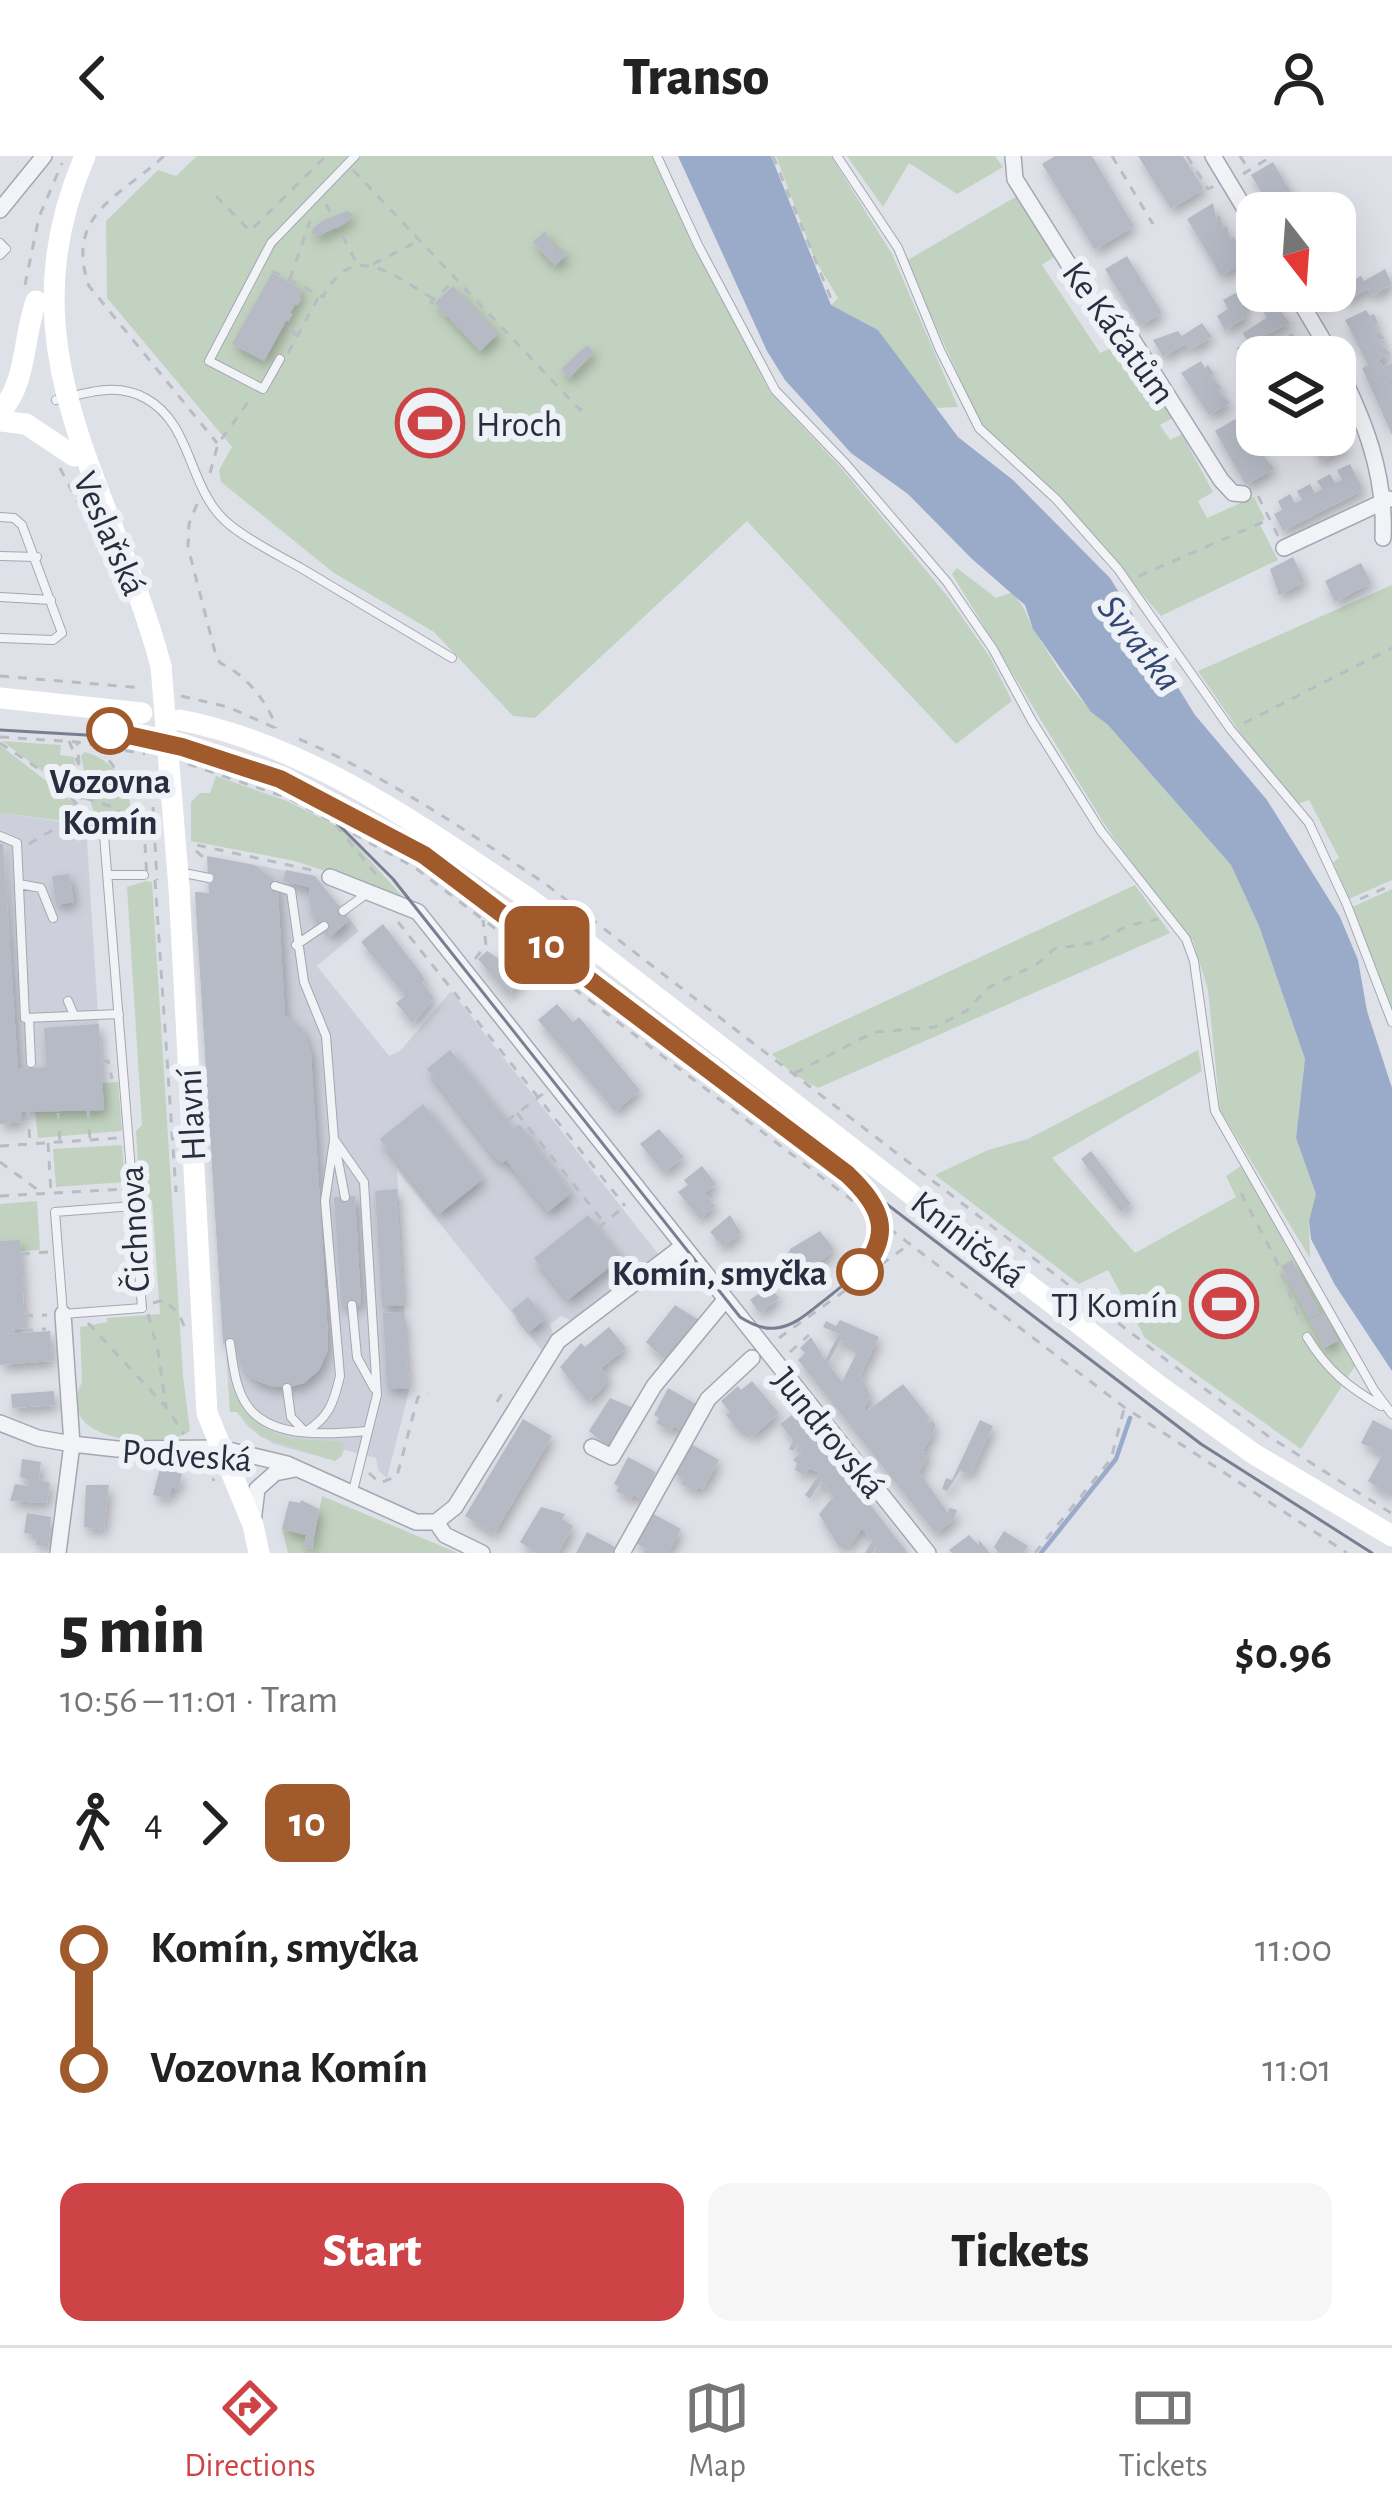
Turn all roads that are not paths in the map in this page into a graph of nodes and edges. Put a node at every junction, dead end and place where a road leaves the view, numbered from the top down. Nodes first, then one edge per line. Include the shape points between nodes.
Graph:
1 (44, 156) edge
2 (85, 156) edge
3 (355, 156) edge
4 (657, 156) edge
5 (837, 156) edge
6 (1013, 156) edge
7 (1213, 156) edge
8 (1236, 194) edge
9 (0, 210) edge
10 (0, 243) edge
11 (0, 255) edge
12 (44, 278) junction
13 (280, 358) road end
14 (56, 400) junction
15 (1356, 408) edge
16 (0, 418) edge
17 (77, 459) junction
18 (1243, 494) road end
19 (1388, 500) edge
20 (0, 517) edge
21 (1383, 538) dead end
22 (1284, 548) road end
23 (0, 556) edge
24 (37, 557) junction
25 (0, 597) edge
26 (51, 600) junction
27 (0, 638) edge
28 (452, 658) dead end
29 (161, 667) joint
30 (0, 698) edge
31 (142, 713) dead end
32 (181, 720) dead end
33 (104, 835) road end
34 (0, 836) edge
35 (108, 875) junction
36 (327, 876) road end
37 (146, 877) road end
38 (208, 878) dead end
39 (168, 881) junction
40 (19, 884) junction
41 (275, 886) dead end
42 (366, 894) junction
43 (343, 911) dead end
44 (53, 918) dead end
45 (324, 926) dead end
46 (296, 945) junction
47 (68, 1001) dead end
48 (118, 1014) junction
49 (74, 1015) junction
50 (28, 1018) junction
51 (1392, 1022) edge
52 (31, 1063) dead end
53 (334, 1139) junction
54 (345, 1197) dead end
55 (133, 1206) junction
56 (683, 1246) junction
57 (352, 1305) dead end
58 (729, 1305) junction
59 (55, 1314) junction
60 (336, 1321) junction
61 (1307, 1337) road end
62 (230, 1343) dead end
63 (357, 1357) junction
64 (752, 1358) dead end
65 (287, 1388) dead end
66 (377, 1395) junction
67 (1390, 1412) edge
68 (0, 1424) edge
69 (368, 1431) junction
70 (305, 1432) junction
71 (72, 1444) junction
72 (592, 1447) dead end
73 (220, 1448) junction
74 (296, 1468) junction
75 (353, 1493) junction
76 (436, 1522) junction
77 (253, 1525) junction
78 (1392, 1536) edge
79 (58, 1553) edge
80 (260, 1553) edge
81 (482, 1553) edge
82 (622, 1553) edge
83 (928, 1553) edge

1 - 9 street
2 - 12 street, Veslařská via 60,209
3 - 13 lane via 271,243 209,361 262,388
4 - 67 lane via 775,390 947,582 1101,831 1186,939 1215,1111
5 - 51 lane via 898,248 979,428 1127,581 1309,823
6 - 18 street, Ke Káčatům via 1015,179 1105,322 1132,339 1221,480
7 - 8 street
10 - 11 lane
12 - 14 street, Veslařská via 42,334
12 - 16 street via 16,388
14 - 16 street
14 - 17 street, Veslařská
14 - 28 lane via 128,390 155,404 182,440 202,493 232,527
15 - 19 street
16 - 17 street via 26,424
17 - 29 street, Veslařská via 147,613
19 - 21 street
19 - 22 street
20 - 24 lane via 18,520
23 - 24 lane
24 - 26 lane
25 - 26 lane
26 - 27 lane via 57,640
29 - 39 street, Hlavní, bridge
30 - 31 street
32 - 78 street, Kníničská via 221,728 331,776 531,900 1158,1385
33 - 35 lane, Čichnova
34 - 40 lane via 17,843
35 - 37 lane
35 - 48 lane, Čichnova
36 - 42 street
38 - 39 lane, bridge
39 - 73 street, Hlavní via 202,1372
40 - 44 lane via 51,894
40 - 50 lane
41 - 46 lane via 291,891
42 - 43 lane
42 - 56 street, Jundrovská via 418,912
45 - 46 lane
46 - 53 lane via 326,1036
47 - 49 lane
48 - 49 lane
48 - 55 lane, Čichnova
49 - 50 lane
50 - 52 lane
53 - 54 lane
53 - 60 lane via 325,1201
53 - 66 lane via 364,1182
55 - 59 lane via 56,1212
55 - 59 lane, Čichnova via 142,1308
56 - 58 street, Jundrovská
56 - 76 street via 558,1341 454,1507
57 - 63 lane
58 - 72 street via 654,1386 612,1457
58 - 83 street, Jundrovská
59 - 71 street
60 - 63 lane
60 - 70 lane via 333,1404
61 - 67 lane via 1343,1384
62 - 70 lane via 249,1408 271,1424
63 - 66 lane
64 - 82 street via 708,1399
65 - 70 lane via 291,1417
66 - 69 lane
68 - 71 street, Podveská
69 - 70 lane
69 - 75 lane
71 - 73 street, Podveská
71 - 79 street
73 - 74 street, Podveská
73 - 77 street, Hlavní
74 - 75 street, Podveská
74 - 77 street via 257,1489
75 - 76 street, Podveská via 416,1522
76 - 81 street, Podveská
77 - 80 street, Hlavní

